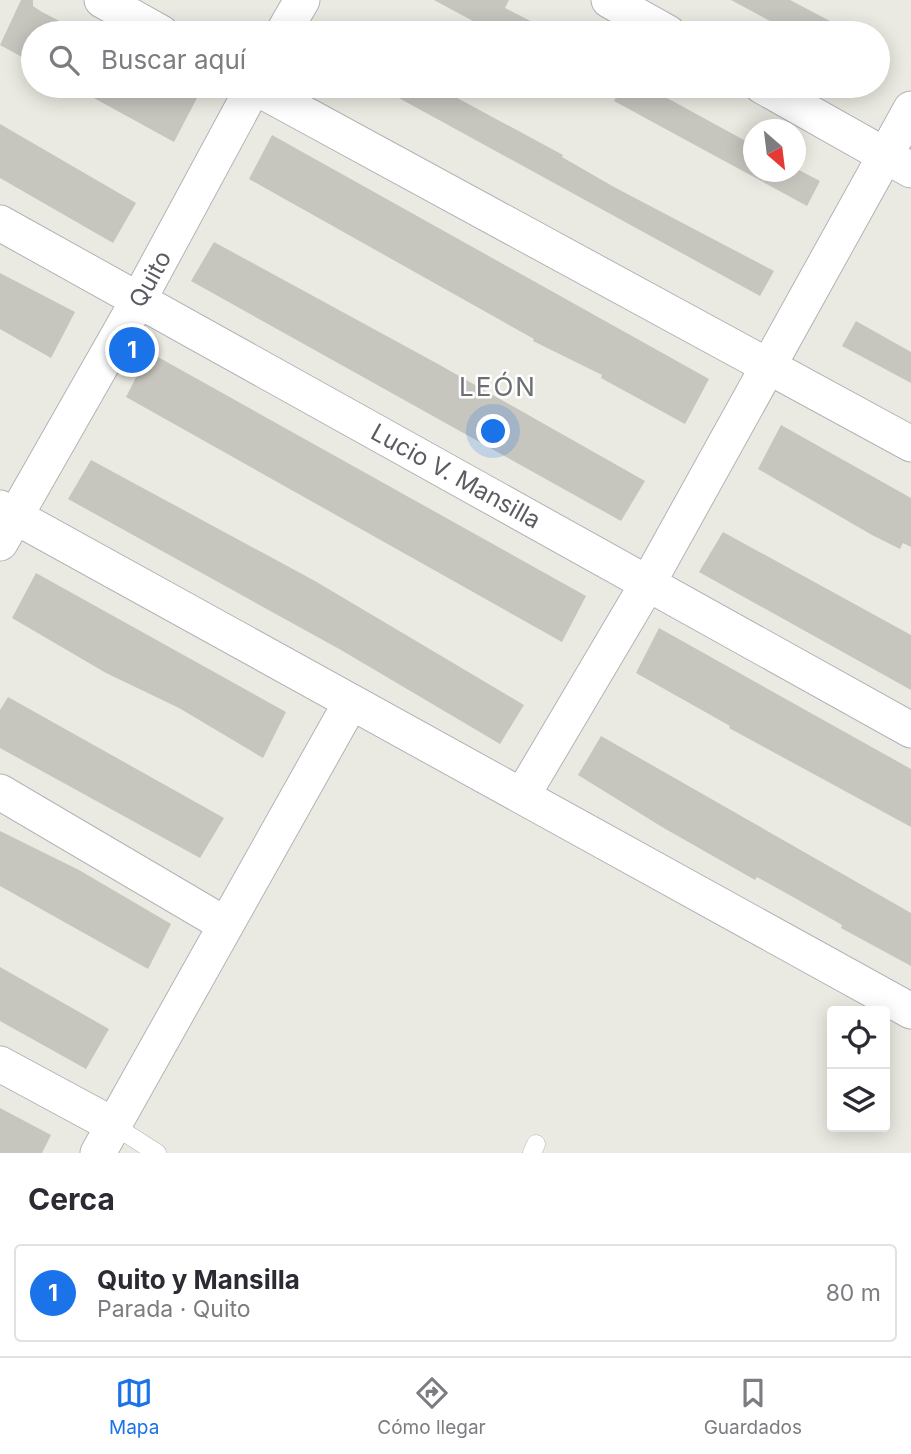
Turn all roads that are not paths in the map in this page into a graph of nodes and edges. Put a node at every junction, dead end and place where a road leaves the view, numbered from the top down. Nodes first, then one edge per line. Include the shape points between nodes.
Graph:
1 (102, 0) edge
2 (302, 0) edge
3 (609, 0) edge
4 (140, 21) edge
5 (290, 21) edge
6 (647, 21) edge
7 (247, 98) edge
8 (275, 98) edge
9 (783, 98) edge
10 (911, 109) edge
11 (899, 163) edge
12 (0, 223) edge
13 (139, 299) junction
14 (770, 364) junction
15 (911, 443) edge
16 (5, 522) edge
17 (648, 583) junction
18 (350, 704) junction
19 (911, 730) edge
20 (0, 792) edge
21 (522, 796) junction
22 (226, 925) junction
23 (911, 1011) edge
24 (0, 1064) edge
25 (105, 1139) edge
26 (157, 1153) edge

1 - 4 street
2 - 5 street
3 - 6 street
7 - 13 street, Quito
8 - 14 street
9 - 11 street
10 - 11 street
11 - 14 street
12 - 13 street, Lucio V. Mansilla
13 - 16 street, Quito
13 - 17 street, Lucio V. Mansilla
14 - 15 street
14 - 17 street
16 - 18 street
17 - 19 street, Lucio V. Mansilla
17 - 21 street
18 - 21 street
18 - 22 street
20 - 22 street
21 - 23 street
22 - 25 street
24 - 25 street
25 - 26 lane

